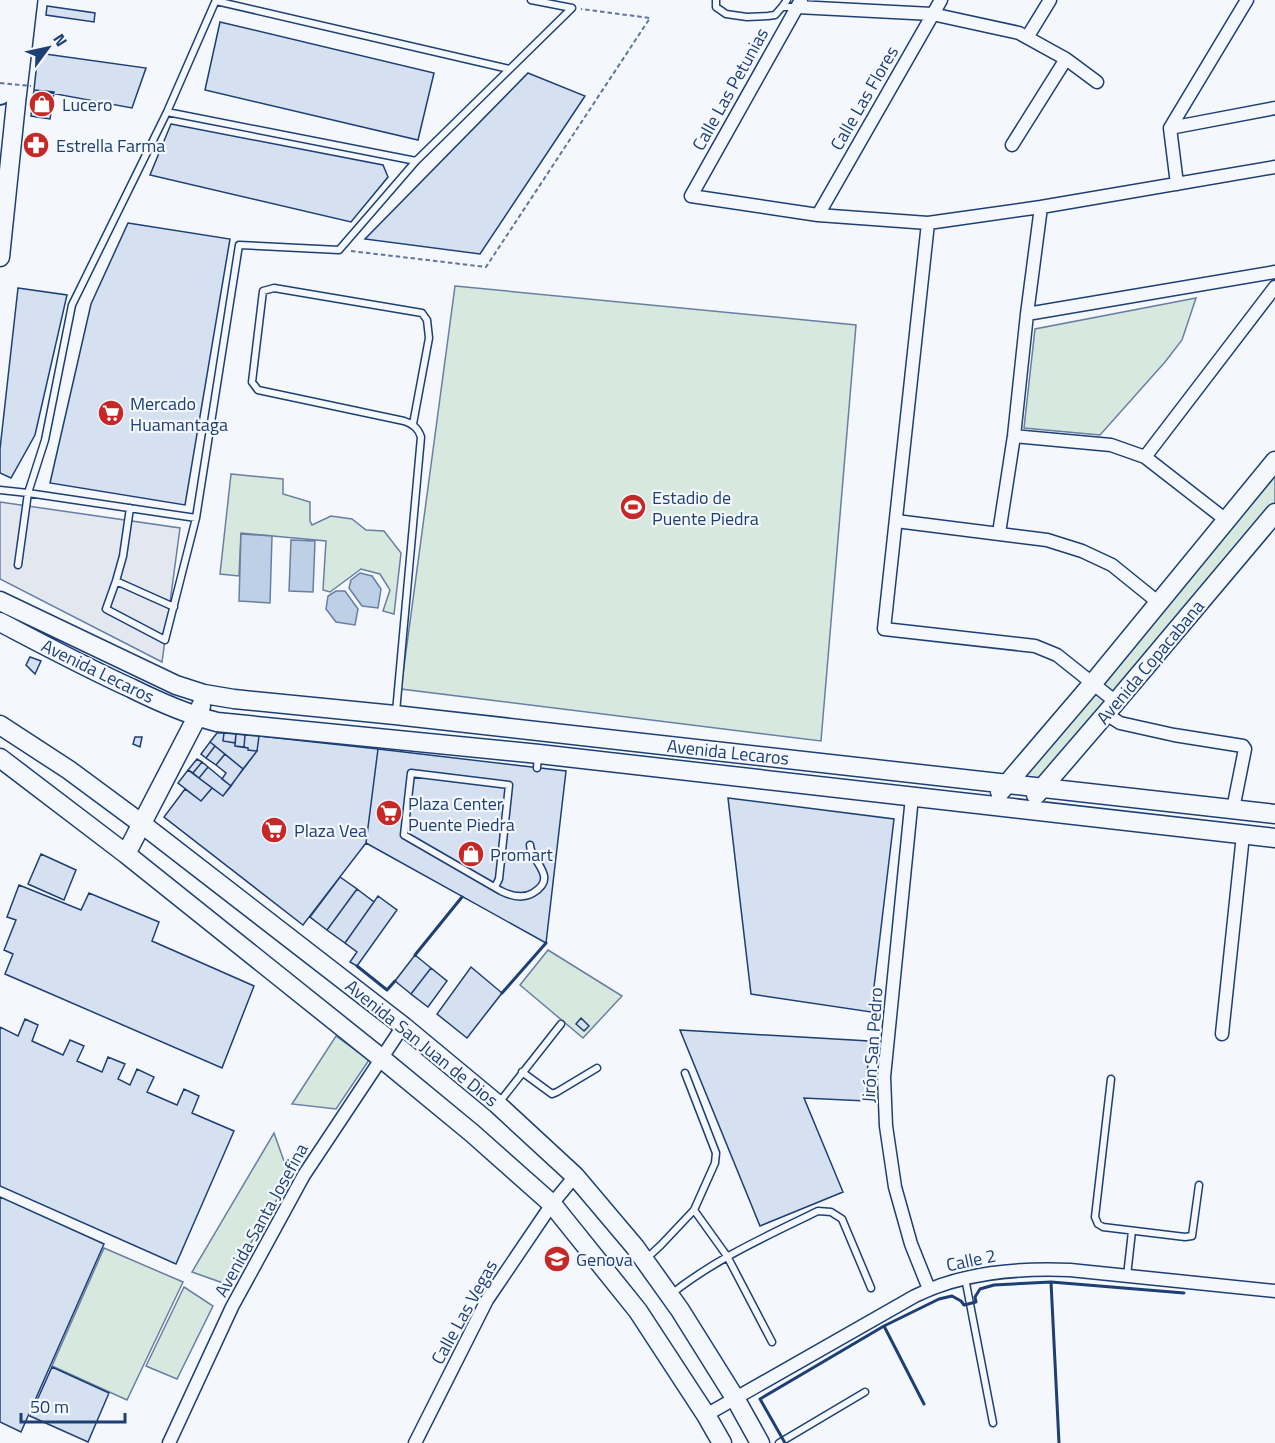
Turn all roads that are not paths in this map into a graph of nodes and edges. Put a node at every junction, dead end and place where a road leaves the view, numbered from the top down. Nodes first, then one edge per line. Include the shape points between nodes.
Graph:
1 (10, 0) edge
2 (28, 0) edge
3 (531, 0) edge
4 (716, 0) edge
5 (941, 0) edge
6 (1050, 0) edge
7 (1247, 0) edge
8 (216, 1) edge
9 (795, 2) edge
10 (571, 4) edge
11 (782, 7) junction
12 (932, 14) junction
13 (1028, 36) junction
14 (1066, 59) junction
15 (509, 69) junction
16 (1097, 82) dead end
17 (0, 93) edge
18 (1275, 108) edge
19 (167, 112) junction
20 (1170, 128) junction
21 (1012, 145) dead end
22 (416, 161) junction
23 (1275, 167) edge
24 (1177, 184) junction
25 (1041, 207) junction
26 (818, 215) junction
27 (928, 223) junction
28 (0, 257) edge
29 (1275, 272) edge
30 (1275, 287) edge
31 (1027, 314) junction
32 (413, 424) junction
33 (1014, 436) junction
34 (1145, 457) junction
35 (1275, 461) edge
36 (0, 490) edge
37 (28, 493) junction
38 (130, 508) junction
39 (1275, 513) edge
40 (196, 518) junction
41 (1226, 520) junction
42 (896, 521) junction
43 (999, 533) junction
44 (18, 565) dead end
45 (116, 581) junction
46 (0, 601) edge
47 (1159, 603) junction
48 (174, 607) junction
49 (0, 622) edge
50 (1093, 683) junction
51 (204, 694) junction
52 (1111, 708) junction
53 (395, 715) junction
54 (197, 717) junction
55 (0, 725) edge
56 (0, 758) edge
57 (1006, 784) junction
58 (1042, 787) junction
59 (912, 797) junction
60 (990, 806) junction
61 (1233, 809) junction
62 (1023, 810) junction
63 (1275, 814) edge
64 (142, 824) junction
65 (1243, 835) junction
66 (1275, 838) edge
67 (530, 845) dead end
68 (126, 854) junction
69 (498, 889) junction
70 (561, 1024) dead end
71 (403, 1026) junction
72 (1222, 1034) dead end
73 (381, 1058) junction
74 (597, 1068) dead end
75 (522, 1072) junction
76 (685, 1073) dead end
77 (1111, 1079) dead end
78 (497, 1104) junction
79 (575, 1176) junction
80 (1199, 1185) dead end
81 (552, 1204) junction
82 (694, 1210) junction
83 (1132, 1231) junction
84 (727, 1256) junction
85 (644, 1261) junction
86 (1127, 1276) junction
87 (965, 1278) junction
88 (871, 1288) dead end
89 (929, 1289) junction
90 (1275, 1291) edge
91 (669, 1295) junction
92 (772, 1342) dead end
93 (865, 1392) dead end
94 (735, 1398) junction
95 (706, 1415) junction
96 (993, 1423) dead end
97 (752, 1440) edge
98 (169, 1443) edge
99 (415, 1443) edge
100 (722, 1443) edge
101 (779, 1443) edge

1 - 17 highway
2 - 28 main road
3 - 10 lane
4 - 11 lane via 716,6 726,14 768,16
5 - 12 street, Calle Las Flores
6 - 13 street
7 - 20 street
8 - 15 lane
8 - 19 lane
9 - 11 lane
9 - 11 lane
9 - 12 street
9 - 26 street, Calle Las Petunias via 691,196
10 - 15 lane
12 - 13 street
12 - 26 street, Calle Las Flores
13 - 14 street
14 - 16 street
14 - 21 street
15 - 22 lane
18 - 20 street
19 - 22 lane
19 - 37 lane via 72,305 45,440
20 - 24 street
22 - 40 lane via 339,250 239,245
23 - 24 street
24 - 25 street
25 - 27 street
25 - 31 street
26 - 27 street
27 - 42 street
29 - 31 street
30 - 34 street
31 - 33 street
32 - 32 lane via 429,338 422,313 274,288 264,291 252,382 258,390
32 - 53 lane via 421,437
33 - 34 street via 1111,445
33 - 43 street
34 - 41 street
35 - 41 main road
36 - 37 lane
37 - 38 lane
37 - 44 lane
38 - 40 lane
38 - 45 lane
39 - 52 main road, Avenida Copacabana
40 - 48 lane
41 - 47 main road
42 - 43 street
42 - 50 street via 884,629 1035,646 1057,655
43 - 47 street via 1047,540 1082,551 1112,566
45 - 48 lane
45 - 48 lane via 106,609 165,640
46 - 51 main road, Avenida Lecaros via 176,685
47 - 50 main road
49 - 54 main road, Avenida Lecaros via 107,677
50 - 52 street
50 - 57 main road
51 - 53 main road, Avenida Lecaros
51 - 54 main road
52 - 58 main road, Avenida Copacabana
52 - 61 street via 1120,723 1243,746
53 - 57 main road, Avenida Lecaros
54 - 59 main road, Avenida Lecaros via 538,761
54 - 64 main road
55 - 64 main road, Avenida San Juan de Dios
56 - 68 main road, Avenida San Juan de Dios
57 - 58 main road, Avenida Lecaros
57 - 60 main road
58 - 61 main road, Avenida Lecaros
58 - 62 main road, Avenida Copacabana
59 - 60 main road, Avenida Lecaros
59 - 89 street, Jirón San Pedro via 884,1077 895,1187
60 - 62 main road, Avenida Lecaros
61 - 63 main road, Avenida Lecaros
62 - 65 main road, Avenida Lecaros
64 - 68 main road
64 - 71 main road, Avenida San Juan de Dios
65 - 66 main road, Avenida Lecaros
65 - 72 street
67 - 69 lane via 543,869 539,889 529,896 512,896
68 - 73 main road, Avenida San Juan de Dios
69 - 69 lane via 404,835 411,773 509,785
70 - 75 lane
71 - 73 street, Avenida Santa Josefina
71 - 78 main road, Avenida San Juan de Dios
73 - 81 main road, Avenida San Juan de Dios
73 - 98 street, Avenida Santa Josefina via 304,1175 232,1307
74 - 75 lane via 552,1094
75 - 78 lane
76 - 82 lane via 716,1154
77 - 83 lane via 1095,1217 1103,1227
78 - 79 main road, Avenida San Juan de Dios
79 - 81 street, Calle Las Vegas
79 - 85 main road, Avenida San Juan de Dios
80 - 83 lane via 1192,1236
81 - 95 main road, Avenida San Juan de Dios via 638,1311
81 - 99 street, Calle Las Vegas via 487,1300
82 - 84 lane
82 - 85 lane
83 - 86 lane
84 - 88 lane via 818,1211 831,1212 842,1219
84 - 91 lane
84 - 92 lane
85 - 91 main road, Avenida San Juan de Dios
86 - 87 street, Calle 2 via 1042,1269
86 - 90 street, Calle 2
87 - 89 street, Calle 2
87 - 96 lane
89 - 94 street, Calle 2
91 - 94 main road, Avenida San Juan de Dios
93 - 101 lane
94 - 95 street, Calle 2
94 - 97 main road, Avenida San Juan de Dios
95 - 100 main road, Avenida San Juan de Dios

